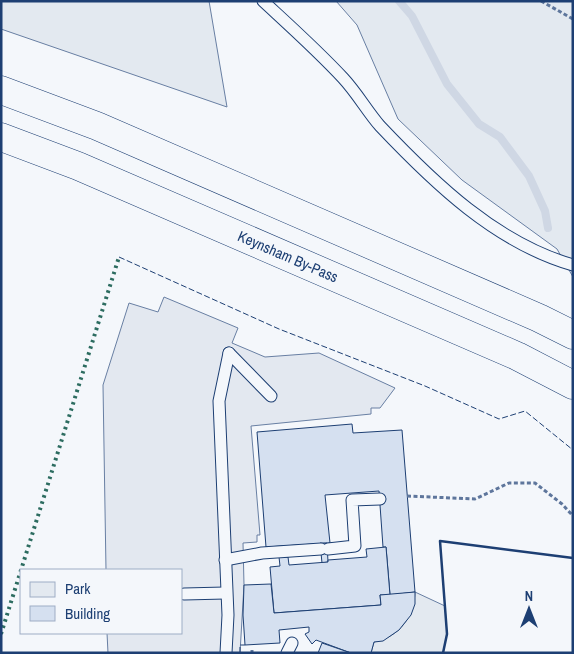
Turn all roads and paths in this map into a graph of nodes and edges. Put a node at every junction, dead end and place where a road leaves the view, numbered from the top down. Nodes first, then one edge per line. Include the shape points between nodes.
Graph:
1 (263, 1) edge
2 (541, 1) edge
3 (573, 19) edge
4 (1, 90) edge
5 (1, 137) edge
6 (573, 265) edge
7 (573, 336) edge
8 (573, 385) edge
9 (271, 396) dead end
10 (407, 496) dead end
11 (380, 499) dead end
12 (573, 516) edge
13 (225, 560) junction
14 (225, 593) junction
15 (184, 594) dead end
16 (226, 653) edge

1 - 6 lane via 344,79 380,125 491,228
2 - 3 path
4 - 7 highway via 97,126 530,314
5 - 8 highway, Keynsham By-Pass via 78,166 517,356
9 - 13 lane via 229,353 219,401
10 - 12 path via 475,499 510,483 536,483
11 - 13 lane via 352,500 355,546 262,553
13 - 14 lane
14 - 15 lane
14 - 16 lane via 228,614

